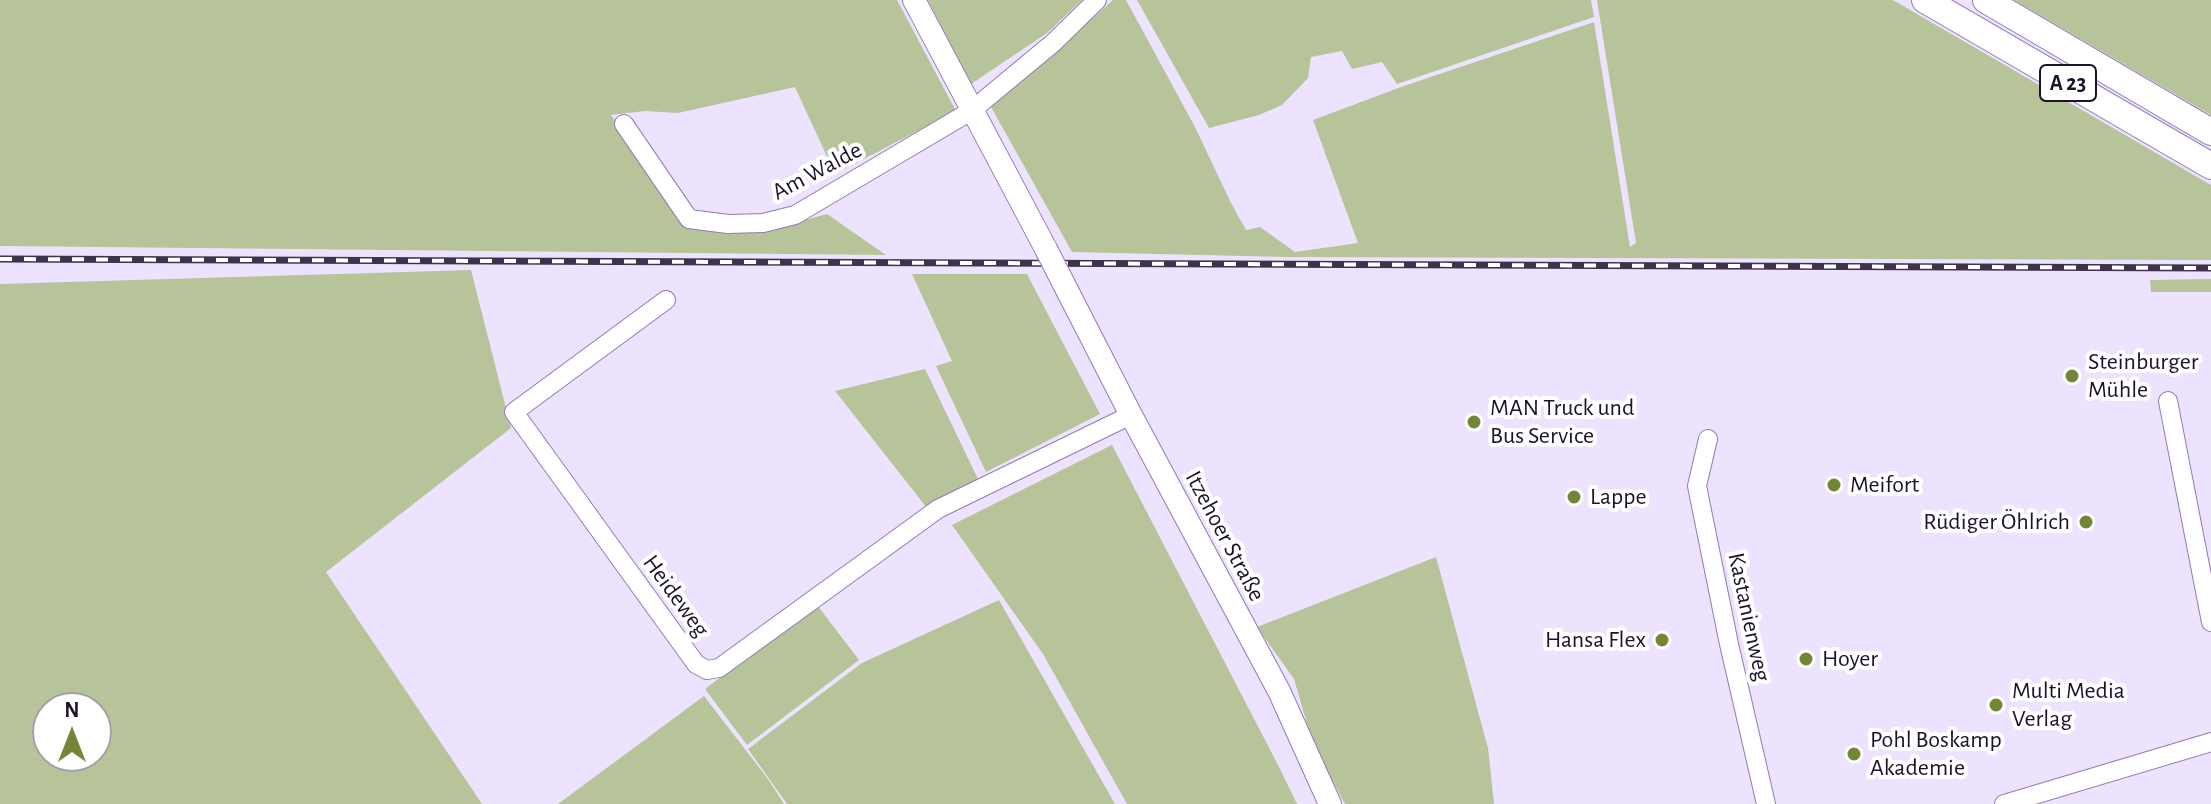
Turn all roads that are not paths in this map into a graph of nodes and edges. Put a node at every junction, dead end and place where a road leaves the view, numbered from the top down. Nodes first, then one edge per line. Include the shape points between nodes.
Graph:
1 (914, 0) edge
2 (1097, 0) edge
3 (1925, 0) edge
4 (1986, 0) edge
5 (971, 111) junction
6 (624, 124) dead end
7 (2211, 132) edge
8 (2211, 166) edge
9 (666, 300) dead end
10 (2168, 401) dead end
11 (1131, 415) junction
12 (1708, 439) dead end
13 (2211, 622) edge
14 (2211, 742) edge
15 (1330, 804) edge
16 (1766, 804) edge
17 (2004, 804) edge

1 - 5 main road, Itzehoer Straße
2 - 5 street, Am Walde
3 - 8 highway, A 23
4 - 7 highway, A 23
5 - 6 street, Am Walde via 795,215 739,224 689,219
5 - 11 main road, Itzehoer Straße, bridge
9 - 11 street, Heideweg via 514,412 696,664 707,670 719,668 938,509
10 - 13 street
11 - 15 main road, Itzehoer Straße via 1279,691
12 - 16 street, Kastanienweg via 1697,486
14 - 17 street

